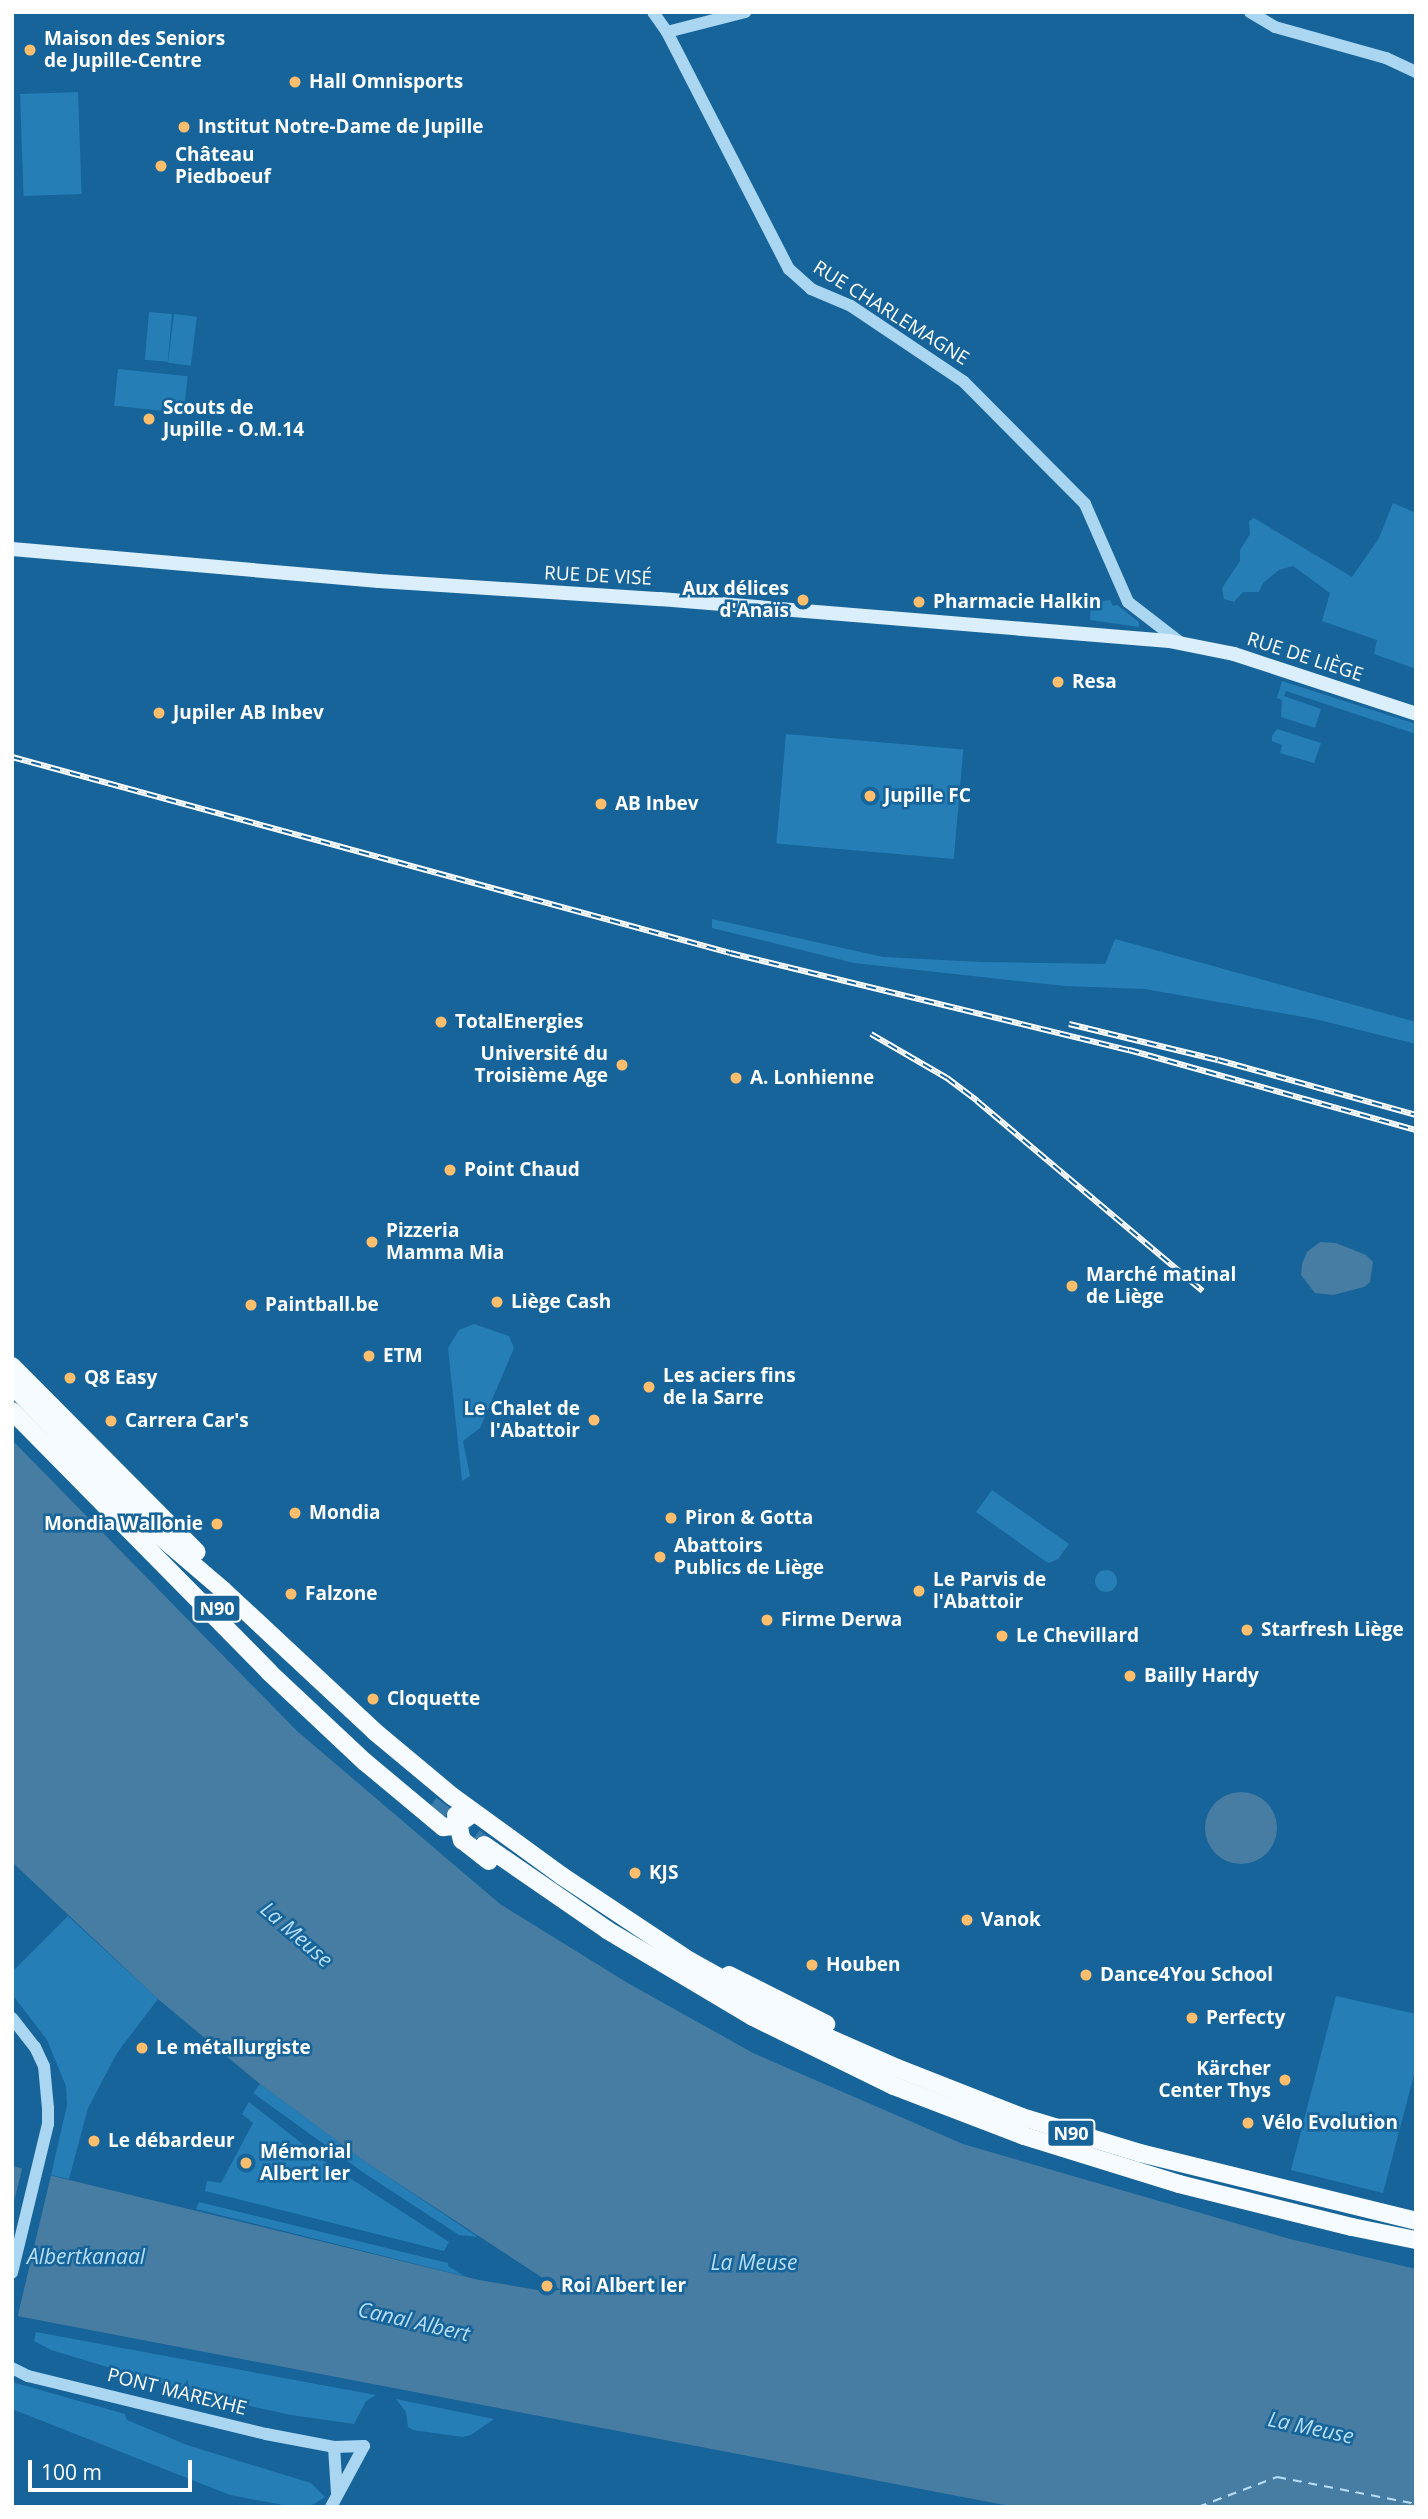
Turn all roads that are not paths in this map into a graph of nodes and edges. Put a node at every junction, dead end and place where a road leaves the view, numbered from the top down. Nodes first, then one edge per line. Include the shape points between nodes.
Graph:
1 (653, 12) edge
2 (745, 12) edge
3 (1250, 12) edge
4 (667, 32) junction
5 (1416, 72) edge
6 (12, 549) edge
7 (1181, 644) junction
8 (1416, 714) edge
9 (12, 1366) edge
10 (12, 1385) edge
11 (12, 1401) edge
12 (15, 1415) edge
13 (141, 1520) junction
14 (283, 1644) junction
15 (440, 1800) junction
16 (474, 1813) junction
17 (458, 1824) junction
18 (658, 1937) junction
19 (753, 2017) junction
20 (12, 2018) edge
21 (821, 2035) junction
22 (1251, 2181) junction
23 (1179, 2184) junction
24 (1301, 2193) junction
25 (1416, 2221) edge
26 (1416, 2240) edge
27 (12, 2273) edge
28 (12, 2368) edge
29 (334, 2447) junction
30 (337, 2494) junction
31 (331, 2507) edge

1 - 4 street
2 - 4 street
3 - 5 street via 1275,27 1385,58
4 - 7 street, RUE CHARLEMAGNE via 789,269 811,289 851,306 964,382 1085,504 1128,602
6 - 7 main road, RUE DE VISÉ
7 - 8 main road, RUE DE LIÈGE via 1234,654
9 - 14 main road, N90
10 - 13 main road, N90
11 - 15 main road, N90 via 316,1704
12 - 17 main road, N90 via 338,1738 443,1827
13 - 14 main road
13 - 15 main road, N90 via 326,1703
14 - 15 main road
15 - 16 main road
15 - 17 main road
16 - 17 main road
16 - 18 main road
17 - 19 main road via 465,1843 568,1916 682,1985
18 - 21 main road via 690,1961
18 - 22 main road via 802,2013 934,2073 1052,2116 1226,2166
19 - 21 main road, N90 via 607,1930 486,1842 658,1951
19 - 23 main road, N90 via 839,2062 947,2107
20 - 27 street via 35,2047 47,2083 48,2124
21 - 22 main road, N90 via 1023,2117
22 - 24 main road, N90
23 - 24 main road via 1288,2206 1296,2204
23 - 26 main road, N90
24 - 25 main road, N90
28 - 29 street, PONT MAREXHE via 55,2383
29 - 30 street
29 - 30 street, PONT MAREXHE via 364,2446
30 - 31 street

